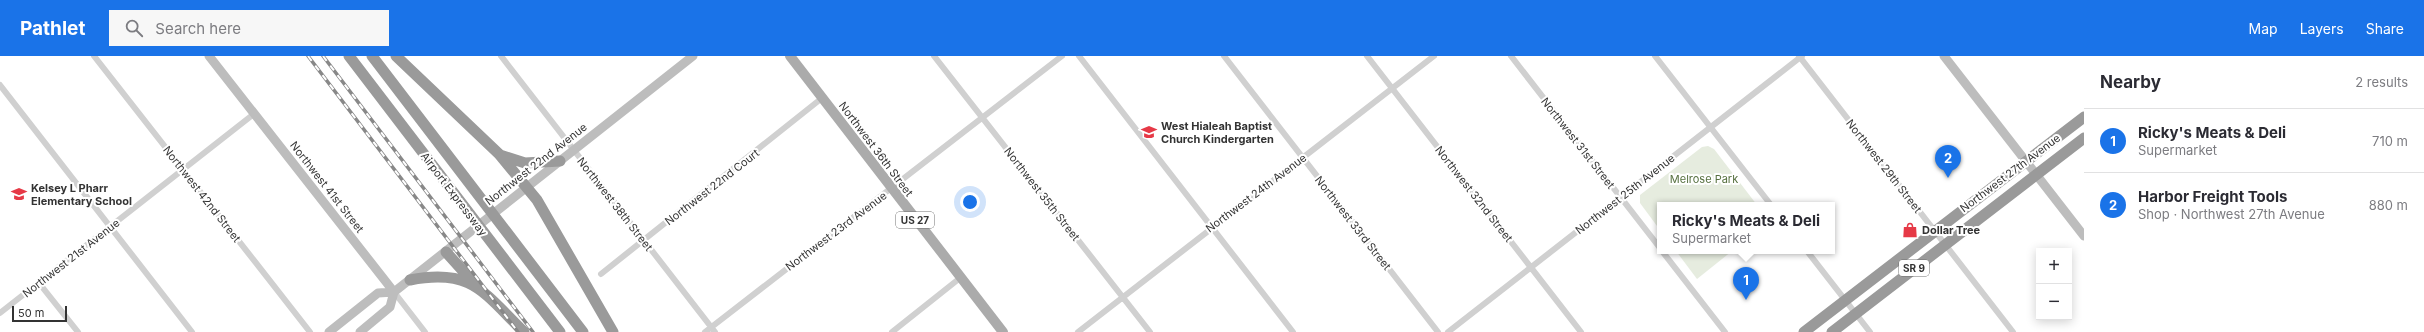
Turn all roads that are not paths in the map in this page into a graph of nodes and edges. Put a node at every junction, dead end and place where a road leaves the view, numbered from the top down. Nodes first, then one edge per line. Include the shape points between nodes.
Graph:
1 (94, 56) edge
2 (210, 56) edge
3 (348, 56) edge
4 (372, 56) edge
5 (396, 56) edge
6 (501, 56) edge
7 (693, 56) edge
8 (790, 56) edge
9 (934, 56) edge
10 (1062, 56) edge
11 (1079, 56) edge
12 (1224, 56) edge
13 (1367, 56) edge
14 (1434, 56) edge
15 (1511, 56) edge
16 (1655, 56) edge
17 (1800, 56) edge
18 (1944, 56) edge
19 (0, 85) edge
20 (1393, 89) junction
21 (822, 98) junction
22 (255, 113) junction
23 (2084, 117) edge
24 (982, 118) junction
25 (1710, 127) junction
26 (2084, 138) edge
27 (574, 150) junction
28 (499, 154) junction
29 (1303, 158) junction
30 (560, 160) junction
31 (2025, 161) junction
32 (183, 170) junction
33 (2036, 175) junction
34 (525, 187) junction
35 (892, 190) junction
36 (1621, 198) junction
37 (1769, 202) edge
38 (111, 227) junction
39 (1211, 227) junction
40 (1934, 231) junction
41 (2084, 236) edge
42 (644, 240) junction
43 (1657, 244) edge
44 (1945, 244) junction
45 (446, 252) junction
46 (1664, 254) edge
47 (1809, 254) edge
48 (1531, 267) junction
49 (601, 274) dead end
50 (960, 278) junction
51 (410, 280) junction
52 (39, 283) junction
53 (480, 290) junction
54 (394, 292) junction
55 (1123, 296) junction
56 (1845, 300) junction
57 (0, 313) edge
58 (1856, 314) junction
59 (713, 330) edge
60 (78, 332) edge
61 (192, 332) edge
62 (310, 332) edge
63 (329, 332) edge
64 (360, 332) edge
65 (425, 332) edge
66 (524, 332) edge
67 (560, 332) edge
68 (583, 332) edge
69 (612, 332) edge
70 (705, 332) edge
71 (892, 332) edge
72 (1002, 332) edge
73 (1078, 332) edge
74 (1150, 332) edge
75 (1294, 332) edge
76 (1438, 332) edge
77 (1448, 332) edge
78 (1581, 332) edge
79 (1725, 332) edge
80 (1804, 332) edge
81 (1832, 332) edge
82 (1870, 332) edge
83 (2013, 332) edge

1 - 32 street, Northwest 42nd Street
2 - 22 main road, Northwest 41st Street
3 - 67 highway, Airport Expressway
4 - 68 highway, Airport Expressway
5 - 28 highway
6 - 27 street, Northwest 38th Street
7 - 27 main road, Northwest 22nd Avenue
8 - 21 main road, Northwest 36th Street / US 27
9 - 24 street, Northwest 35th Street
10 - 24 street, Northwest 23rd Avenue
11 - 39 street
12 - 29 street, Northwest 33rd Street
13 - 20 street, Northwest 32nd Street
14 - 20 street, Northwest 24th Avenue
15 - 36 street, Northwest 31st Street
16 - 25 street
17 - 25 street, Northwest 25th Avenue
17 - 40 street, Northwest 29th Street
18 - 31 main road
19 - 38 street
20 - 29 street, Northwest 24th Avenue
20 - 48 street, Northwest 32nd Street
21 - 35 main road, Northwest 36th Street / US 27
21 - 42 street, Northwest 22nd Court
22 - 32 street, Northwest 21st Avenue
22 - 54 main road, Northwest 41st Street
23 - 31 highway, Northwest 27th Avenue / SR 9
24 - 35 street, Northwest 23rd Avenue
24 - 55 street, Northwest 35th Street
25 - 36 street, Northwest 25th Avenue
25 - 37 street
26 - 33 highway, Northwest 27th Avenue / SR 9
27 - 30 main road, Northwest 22nd Avenue
27 - 42 street, Northwest 38th Street
28 - 30 highway via 525,163
28 - 34 highway
29 - 39 street, Northwest 24th Avenue
29 - 76 street, Northwest 33rd Street
30 - 34 main road, Northwest 22nd Avenue
31 - 33 main road
31 - 40 highway, Northwest 27th Avenue / SR 9
32 - 38 street, Northwest 21st Avenue
32 - 62 street, Northwest 42nd Street
33 - 41 main road
33 - 44 highway, Northwest 27th Avenue / SR 9
34 - 45 main road, Northwest 22nd Avenue
34 - 69 highway via 545,212
35 - 50 main road, Northwest 36th Street / US 27
35 - 59 street, Northwest 23rd Avenue
36 - 43 street, Northwest 31st Street
36 - 48 street, Northwest 25th Avenue
38 - 52 street, Northwest 21st Avenue
38 - 61 street
39 - 55 street, Northwest 24th Avenue
39 - 75 street
40 - 44 street, Northwest 29th Street
40 - 56 highway, Northwest 27th Avenue / SR 9
42 - 49 street, Northwest 22nd Court
42 - 59 street, Northwest 38th Street
44 - 58 highway, Northwest 27th Avenue / SR 9
44 - 83 street, Northwest 29th Street
45 - 51 main road, Northwest 22nd Avenue
45 - 53 highway
46 - 79 street
47 - 56 street
48 - 77 street, Northwest 25th Avenue
48 - 78 street, Northwest 32nd Street
50 - 71 street
50 - 72 main road, Northwest 36th Street / US 27
51 - 53 highway via 449,276
51 - 54 main road, Northwest 22nd Avenue
52 - 57 street, Northwest 21st Avenue
52 - 60 street
53 - 66 highway
54 - 63 main road, Northwest 22nd Avenue via 378,293
54 - 64 main road via 390,307
54 - 65 street, Northwest 41st Street
55 - 73 street, Northwest 24th Avenue
55 - 74 street, Northwest 35th Street
56 - 58 street
56 - 80 highway, Northwest 27th Avenue / SR 9
58 - 81 highway, Northwest 27th Avenue / SR 9
58 - 82 street
59 - 70 street, Northwest 23rd Avenue

